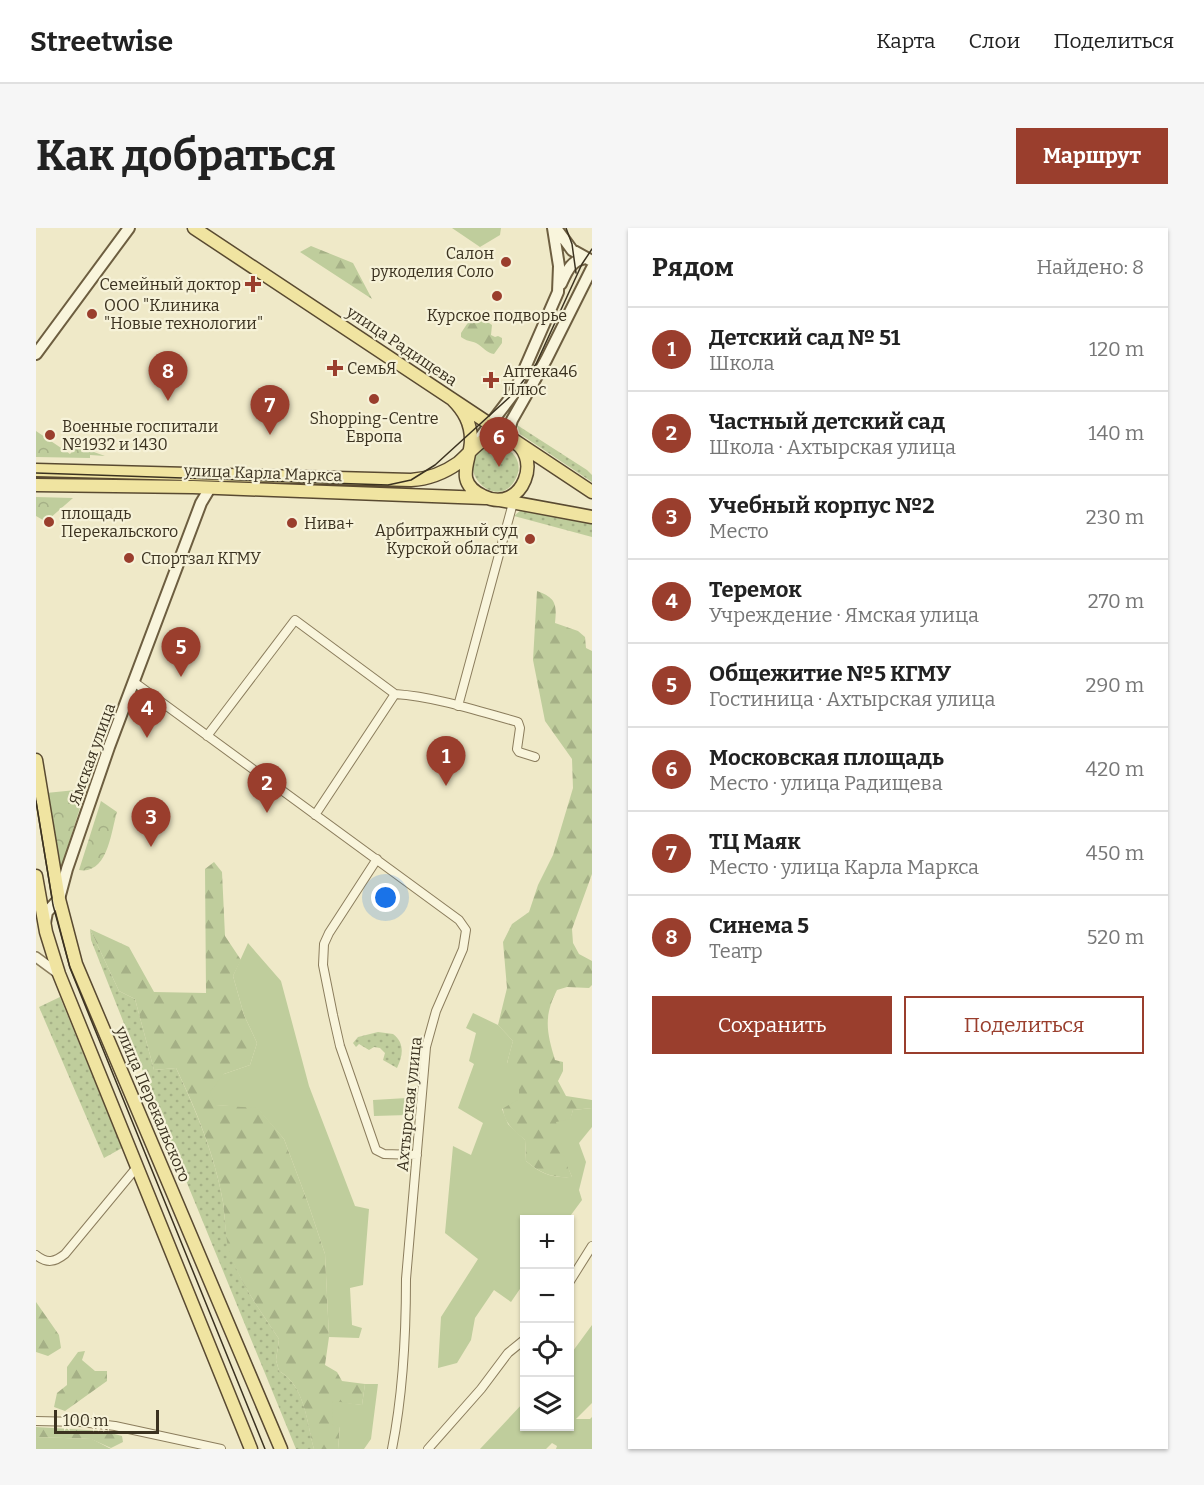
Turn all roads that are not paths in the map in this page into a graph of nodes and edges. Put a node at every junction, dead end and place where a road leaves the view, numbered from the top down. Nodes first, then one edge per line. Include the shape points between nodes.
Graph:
1 (129, 228) edge
2 (194, 228) edge
3 (555, 228) edge
4 (589, 259) edge
5 (592, 268) edge
6 (559, 287) junction
7 (36, 354) edge
8 (531, 354) junction
9 (546, 360) junction
10 (452, 399) junction
11 (490, 425) junction
12 (513, 441) junction
13 (469, 451) junction
14 (36, 470) edge
15 (36, 484) edge
16 (210, 488) junction
17 (592, 492) edge
18 (494, 499) junction
19 (513, 503) junction
20 (592, 517) edge
21 (134, 682) junction
22 (396, 694) junction
23 (458, 706) junction
24 (207, 736) junction
25 (535, 757) dead end
26 (36, 760) edge
27 (315, 815) junction
28 (377, 859) junction
29 (36, 876) edge
30 (59, 898) junction
31 (41, 934) edge
32 (36, 957) edge
33 (59, 974) junction
34 (417, 1155) junction
35 (137, 1167) junction
36 (592, 1246) edge
37 (36, 1255) edge
38 (574, 1275) edge
39 (520, 1344) edge
40 (36, 1421) edge
41 (221, 1449) edge
42 (251, 1449) edge
43 (281, 1449) edge
44 (392, 1449) edge
45 (429, 1449) edge

1 - 7 main road
2 - 10 main road, улица Радищева
3 - 4 main road via 572,250
3 - 6 main road
4 - 6 main road via 581,258 571,265
5 - 9 main road
6 - 8 main road
8 - 9 main road via 536,364
8 - 11 main road via 514,393
9 - 12 main road via 510,425
10 - 11 main road, улица Радищева
10 - 13 main road via 469,423
11 - 12 main road, улица Радищева
11 - 13 main road
12 - 13 main road via 490,438
12 - 17 main road, улица Радищева
12 - 18 main road via 525,455 527,475 516,493
13 - 14 main road, улица Карла Маркса via 444,471 411,480
13 - 18 main road via 465,464 467,479 475,491
15 - 16 main road, улица Карла Маркса
16 - 18 main road, улица Карла Маркса
16 - 21 main road, Ямская улица via 200,505
18 - 19 main road, улица Карла Маркса
19 - 20 main road, улица Карла Маркса
19 - 23 street
21 - 24 street, Ахтырская улица
21 - 30 main road, Ямская улица
22 - 23 street
22 - 24 street via 295,620
22 - 27 street
23 - 25 street via 518,722 517,749
24 - 27 street, Ахтырская улица
26 - 30 main road, улица Перекальского
27 - 28 street, Ахтырская улица
28 - 34 street, Ахтырская улица via 459,920 466,930 463,949 430,1026
28 - 34 street via 329,933 323,965 340,1046 376,1150 384,1154
29 - 31 main road
30 - 31 main road, Ямская улица via 47,912
30 - 43 main road, улица Перекальского via 76,964
31 - 33 main road
32 - 33 street
33 - 35 main road
34 - 44 street, Ахтырская улица
35 - 37 street via 65,1254 52,1262
35 - 42 main road
36 - 38 street
39 - 45 street via 508,1353
40 - 41 street via 115,1426

